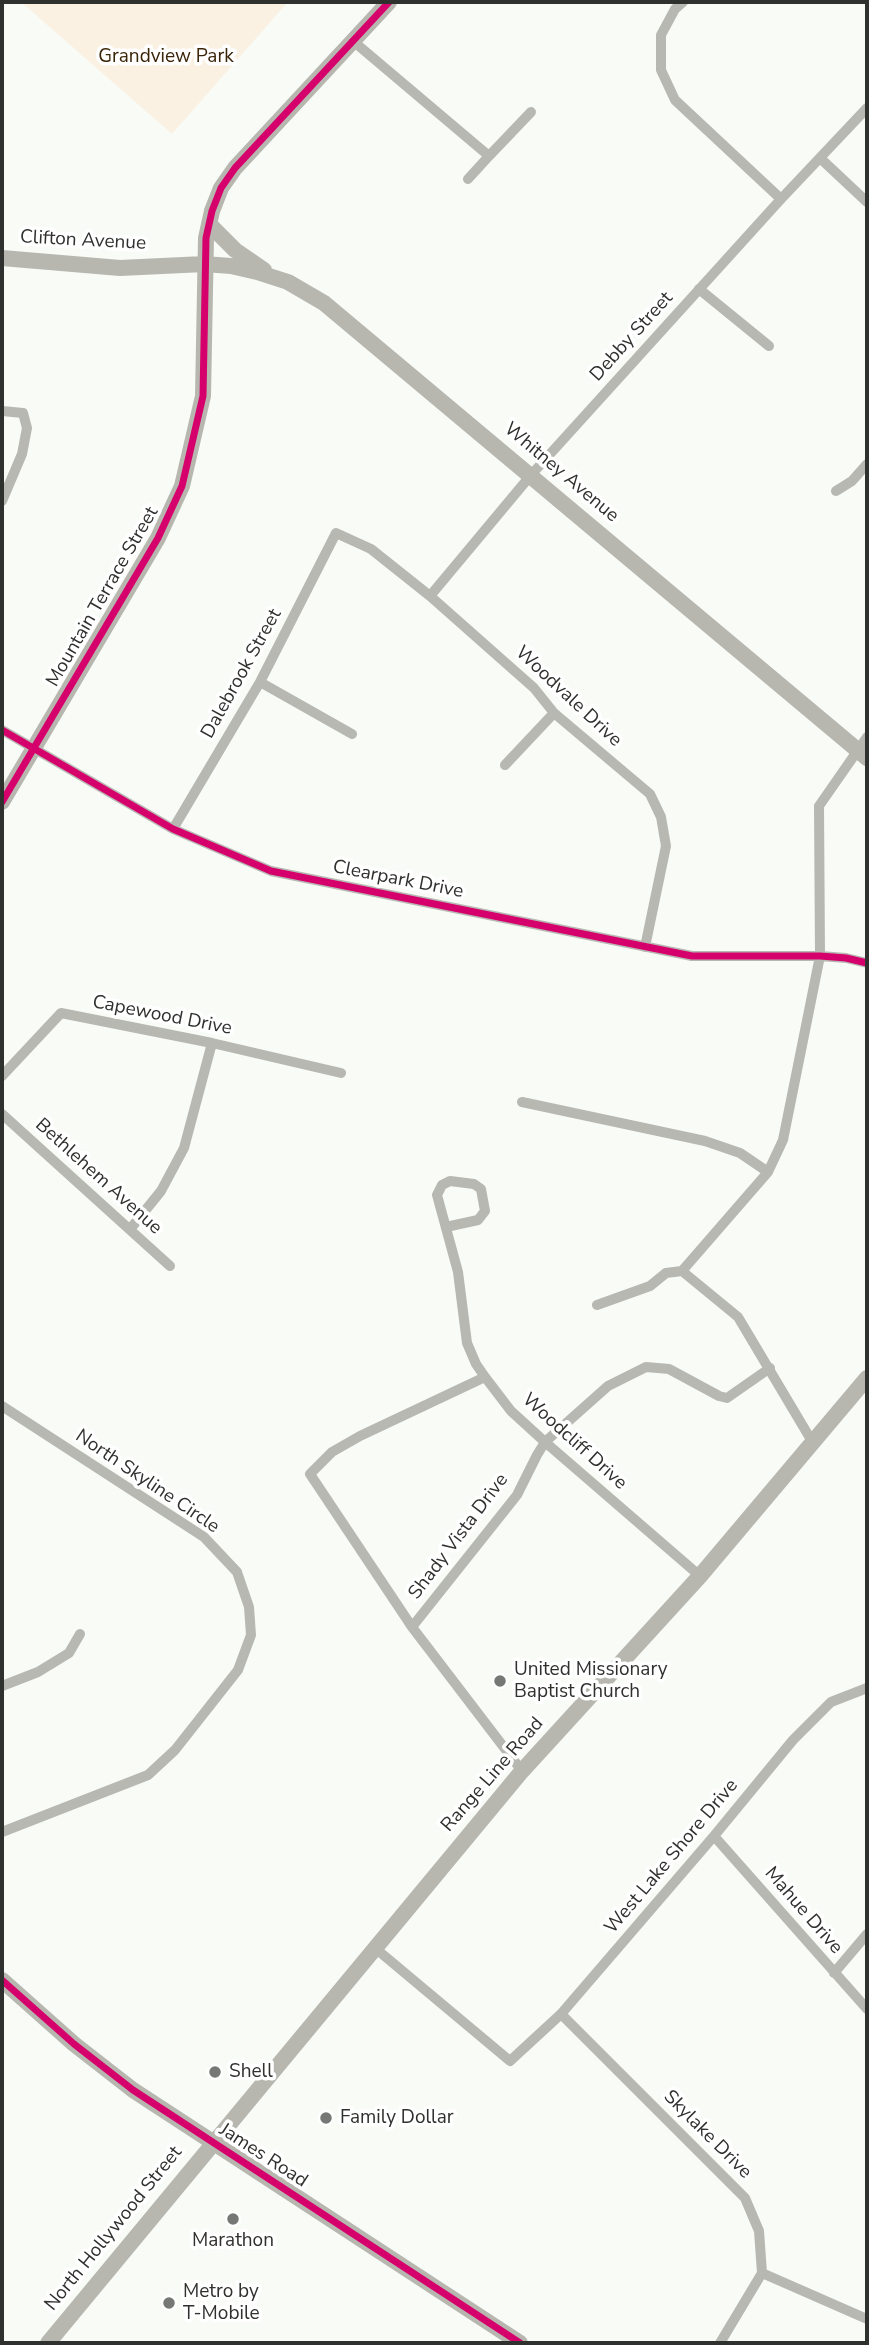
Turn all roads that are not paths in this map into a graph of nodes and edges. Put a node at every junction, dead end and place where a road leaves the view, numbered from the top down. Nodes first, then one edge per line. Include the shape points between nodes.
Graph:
1 (389, 2) edge
2 (682, 2) edge
3 (353, 41) junction
4 (867, 108) edge
5 (531, 113) dead end
6 (489, 156) junction
7 (820, 158) junction
8 (468, 179) dead end
9 (781, 199) junction
10 (867, 202) edge
11 (209, 224) junction
12 (2, 258) edge
13 (205, 264) junction
14 (277, 279) junction
15 (699, 289) junction
16 (769, 346) dead end
17 (2, 411) edge
18 (867, 464) edge
19 (531, 475) junction
20 (836, 491) dead end
21 (2, 501) edge
22 (336, 533) joint
23 (430, 596) junction
24 (260, 682) junction
25 (554, 713) junction
26 (2, 730) edge
27 (352, 734) dead end
28 (33, 748) junction
29 (864, 748) edge
30 (505, 765) dead end
31 (2, 802) edge
32 (173, 829) junction
33 (645, 947) junction
34 (820, 956) junction
35 (867, 963) edge
36 (212, 1043) junction
37 (341, 1073) dead end
38 (2, 1076) edge
39 (522, 1102) dead end
40 (2, 1114) edge
41 (768, 1172) junction
42 (446, 1227) junction
43 (131, 1228) junction
44 (170, 1266) dead end
45 (682, 1271) junction
46 (597, 1305) dead end
47 (769, 1368) junction
48 (485, 1377) junction
49 (867, 1378) edge
50 (2, 1406) edge
51 (545, 1442) junction
52 (814, 1443) junction
53 (700, 1576) junction
54 (412, 1627) junction
55 (80, 1634) dead end
56 (2, 1686) edge
57 (867, 1688) edge
58 (522, 1770) junction
59 (2, 1832) edge
60 (714, 1836) junction
61 (867, 1934) edge
62 (374, 1948) junction
63 (834, 1973) junction
64 (2, 1980) edge
65 (867, 2009) edge
66 (561, 2014) junction
67 (213, 2142) junction
68 (762, 2273) junction
69 (867, 2319) edge
70 (48, 2343) edge
71 (520, 2343) edge
72 (720, 2343) edge

1 - 3 main road, Mountain Terrace Street
2 - 9 street via 661,35 661,70 675,100
3 - 6 street
3 - 11 main road, Mountain Terrace Street via 235,168 221,188
4 - 7 street, Debby Street
5 - 6 street
6 - 8 street
7 - 9 street, Debby Street
7 - 10 street
9 - 15 street, Debby Street
11 - 13 main road, Mountain Terrace Street
11 - 14 main road via 235,250
12 - 13 main road, Clifton Avenue via 120,268
13 - 14 main road, Whitney Avenue
13 - 28 main road, Mountain Terrace Street via 203,396 182,486 158,538
14 - 19 main road, Whitney Avenue via 324,303
15 - 16 street
15 - 19 street, Debby Street
17 - 21 street via 23,413 27,428 22,454
18 - 20 street
19 - 23 street, Debby Street
19 - 29 main road, Whitney Avenue
22 - 23 street, Woodvale Drive via 371,549
22 - 24 street, Dalebrook Street
23 - 25 street, Woodvale Drive via 534,688
24 - 27 street
24 - 32 street, Dalebrook Street
25 - 30 street
25 - 33 street, Woodvale Drive via 650,794 662,817 666,846
26 - 28 street, Clearpark Drive
28 - 31 main road, Mountain Terrace Street
28 - 32 street, Clearpark Drive
29 - 34 street via 819,807
32 - 33 street, Clearpark Drive via 271,871
33 - 34 street, Clearpark Drive via 692,956
34 - 35 street, Clearpark Drive
34 - 41 street via 783,1140
36 - 37 street, Capewood Drive
36 - 38 street, Capewood Drive via 61,1013
36 - 43 street via 184,1148 161,1191
39 - 41 street via 705,1141 740,1153
40 - 43 street, Bethlehem Avenue
41 - 45 street
42 - 42 street, Woodcliff Drive via 478,1220 485,1211 481,1189 450,1181 442,1185 437,1195
42 - 48 street, Woodcliff Drive via 458,1272 467,1343
43 - 44 street, Bethlehem Avenue
45 - 46 street via 667,1273 650,1286
45 - 47 street via 738,1317
47 - 51 street, Shady Vista Drive via 727,1398 669,1369 646,1367 608,1386
47 - 52 street
48 - 51 street, Woodcliff Drive via 511,1411
48 - 54 street via 360,1436 332,1452 310,1474
49 - 52 main road, Range Line Road
50 - 59 street, North Skyline Circle via 204,1537 237,1572 249,1607 251,1635 238,1670 175,1750 148,1775
51 - 53 street, Woodcliff Drive
51 - 54 street, Shady Vista Drive via 517,1495
52 - 53 main road, Range Line Road
53 - 58 main road, Range Line Road
54 - 58 street
55 - 56 street via 69,1653
57 - 60 street, West Lake Shore Drive via 831,1702 793,1740
58 - 62 main road, Range Line Road
60 - 63 street, Mahue Drive
60 - 66 street, West Lake Shore Drive
61 - 63 street
62 - 66 street, West Lake Shore Drive via 510,2061
62 - 67 main road, Range Line Road
63 - 65 street, Mahue Drive
64 - 67 main road, James Road via 107,2070
66 - 68 street, Skylake Drive via 745,2197 759,2231
67 - 70 main road, North Hollywood Street
67 - 71 main road, James Road
68 - 69 street
68 - 72 street

